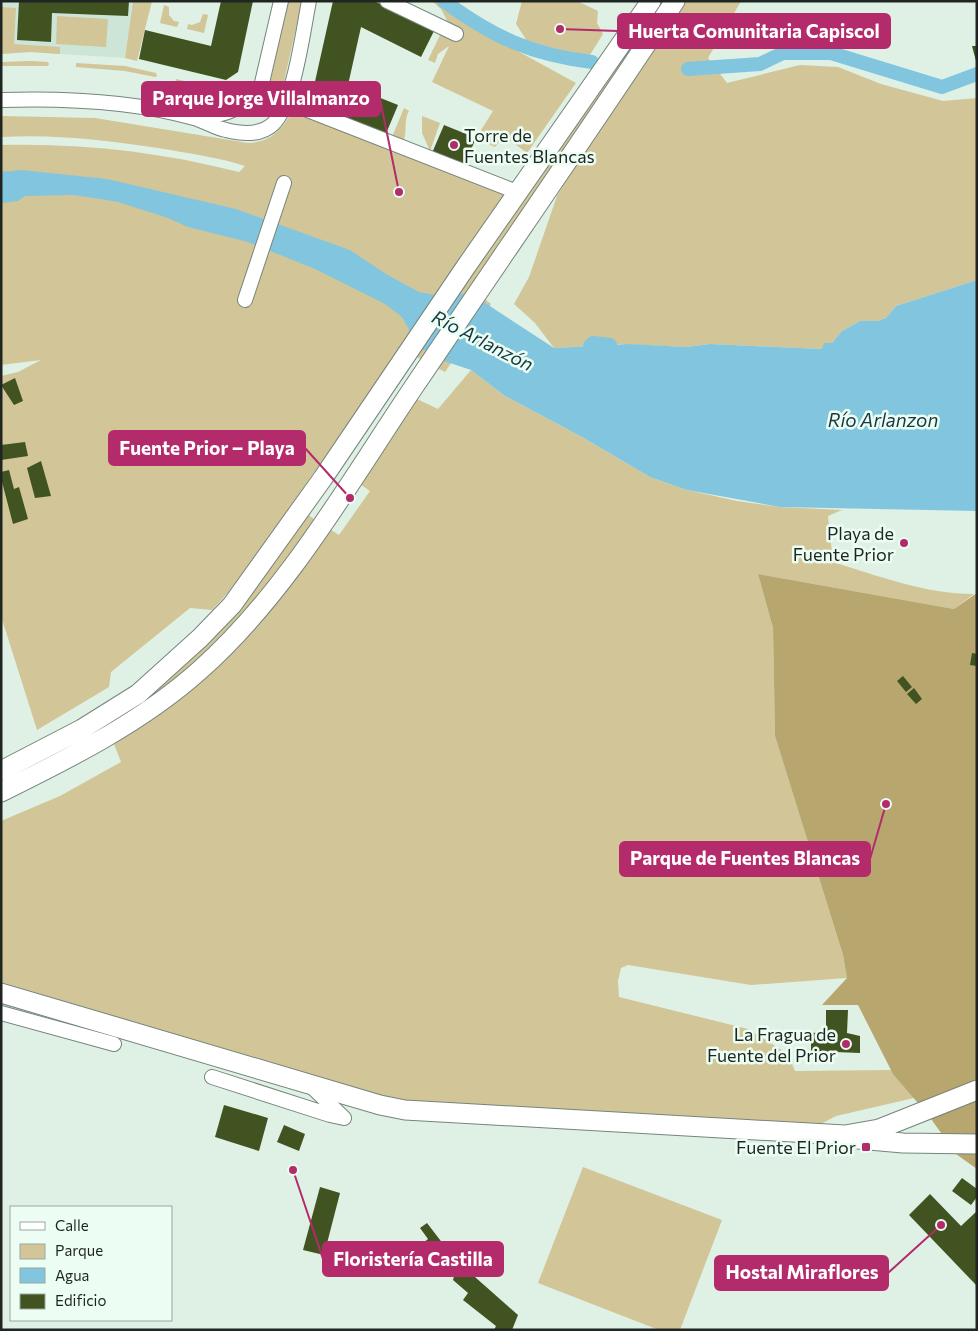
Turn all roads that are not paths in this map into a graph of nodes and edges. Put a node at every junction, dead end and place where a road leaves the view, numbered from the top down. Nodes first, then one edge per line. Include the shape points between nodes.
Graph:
1 (281, 1) edge
2 (309, 1) edge
3 (387, 1) edge
4 (651, 1) edge
5 (675, 1) edge
6 (456, 34) dead end
7 (261, 87) junction
8 (1, 100) edge
9 (286, 104) junction
10 (196, 118) junction
11 (284, 185) dead end
12 (518, 192) junction
13 (245, 300) dead end
14 (1, 771) edge
15 (1, 792) edge
16 (1, 992) edge
17 (1, 1013) edge
18 (114, 1044) dead end
19 (212, 1077) dead end
20 (309, 1084) junction
21 (977, 1090) edge
22 (910, 1118) junction
23 (845, 1135) junction
24 (914, 1143) junction
25 (937, 1143) junction
26 (977, 1144) edge

1 - 7 street
2 - 9 street
3 - 6 street
4 - 12 main road
5 - 15 main road via 279,584 239,632 200,670 162,700 93,744
7 - 9 street via 267,105 275,108
7 - 10 street via 243,106 230,113
8 - 10 street via 101,103
9 - 10 street via 274,123 258,132 214,128
9 - 12 street
11 - 13 street
12 - 14 main road via 232,606 138,694 82,729
16 - 20 main road
17 - 18 street
19 - 20 street via 344,1118
20 - 23 main road via 380,1106 413,1111
21 - 22 main road
22 - 23 main road via 865,1133
22 - 24 main road via 904,1134
22 - 25 main road
23 - 24 main road via 863,1140
24 - 25 main road
25 - 26 main road

